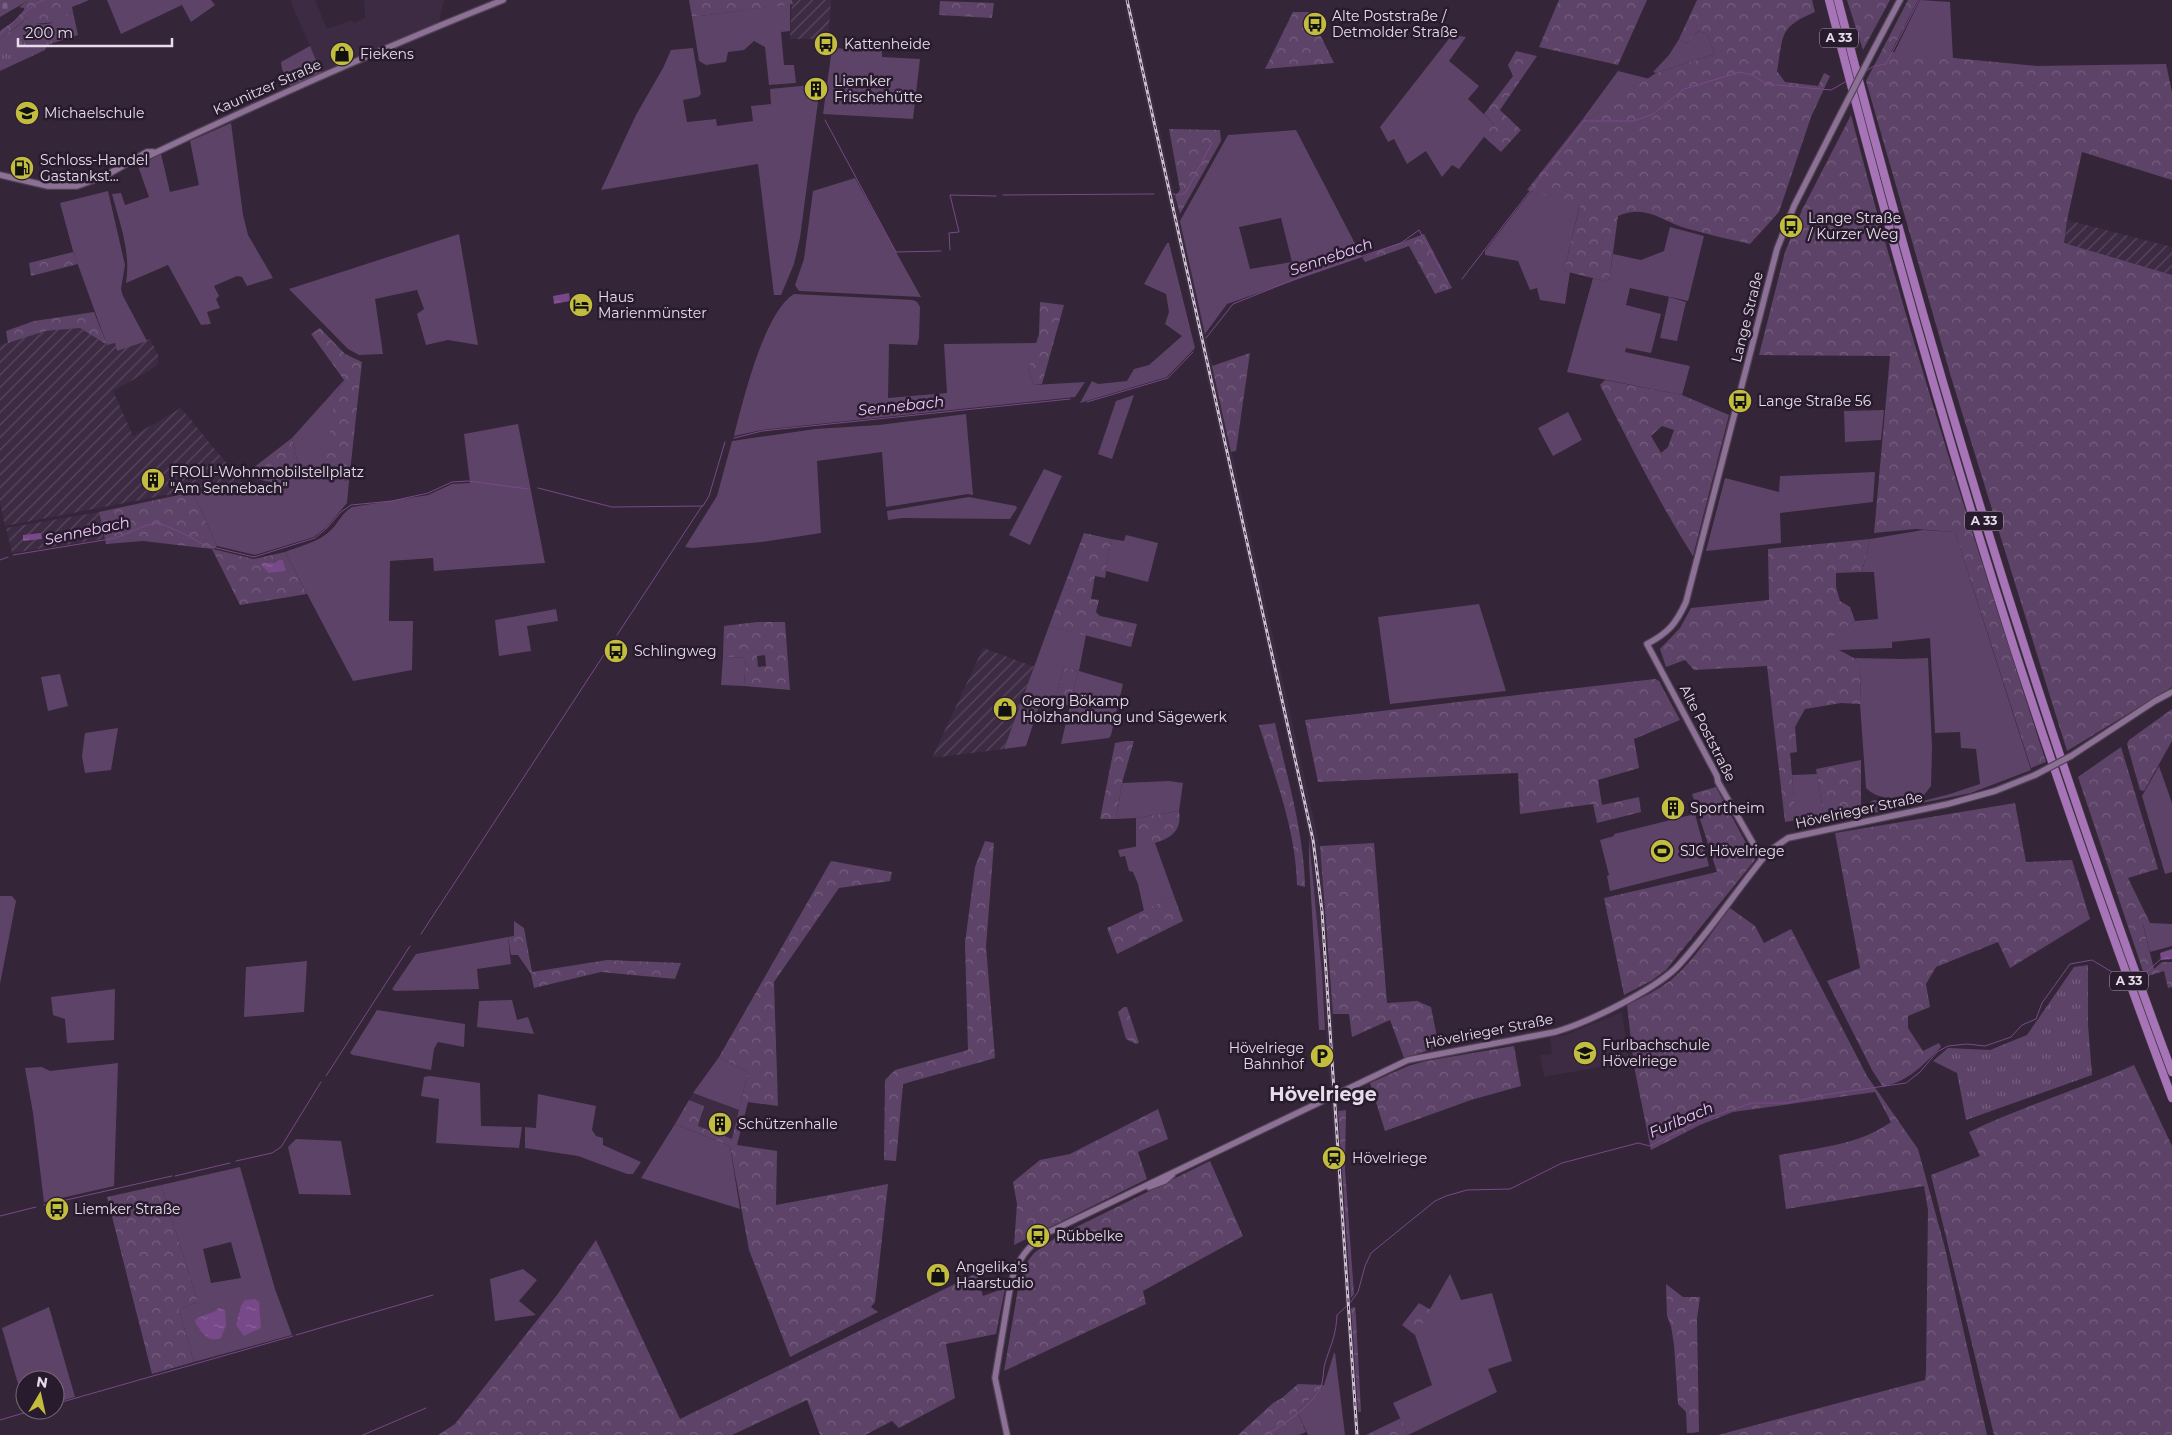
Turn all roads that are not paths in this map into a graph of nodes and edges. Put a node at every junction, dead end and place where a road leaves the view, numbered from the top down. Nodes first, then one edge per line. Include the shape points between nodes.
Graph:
1 (503, 0) edge
2 (1829, 0) edge
3 (1838, 0) edge
4 (1900, 0) edge
5 (0, 175) edge
6 (1647, 644) joint
7 (2172, 692) edge
8 (1762, 859) junction
9 (2172, 1072) edge
10 (2172, 1098) edge
11 (1006, 1435) edge

1 - 5 main road, Kaunitzer Straße via 134,160 91,182 77,186 48,186
2 - 10 highway, A 33 via 1899,265 1987,563 2112,937
3 - 9 highway, A 33, bridge via 1936,360 1994,554 2127,953
4 - 6 main road, Lange Straße, bridge via 1794,206 1777,248 1686,602 1668,631
6 - 8 main road, Alte Poststraße
7 - 8 main road, Hövelrieger Straße, bridge via 2035,775 1995,791 1948,804 1797,834 1778,843
8 - 11 main road, Hövelrieger Straße via 1688,954 1666,976 1643,991 1555,1032 1408,1060 1140,1188 1032,1244 1020,1258 1011,1282 995,1369 995,1389

